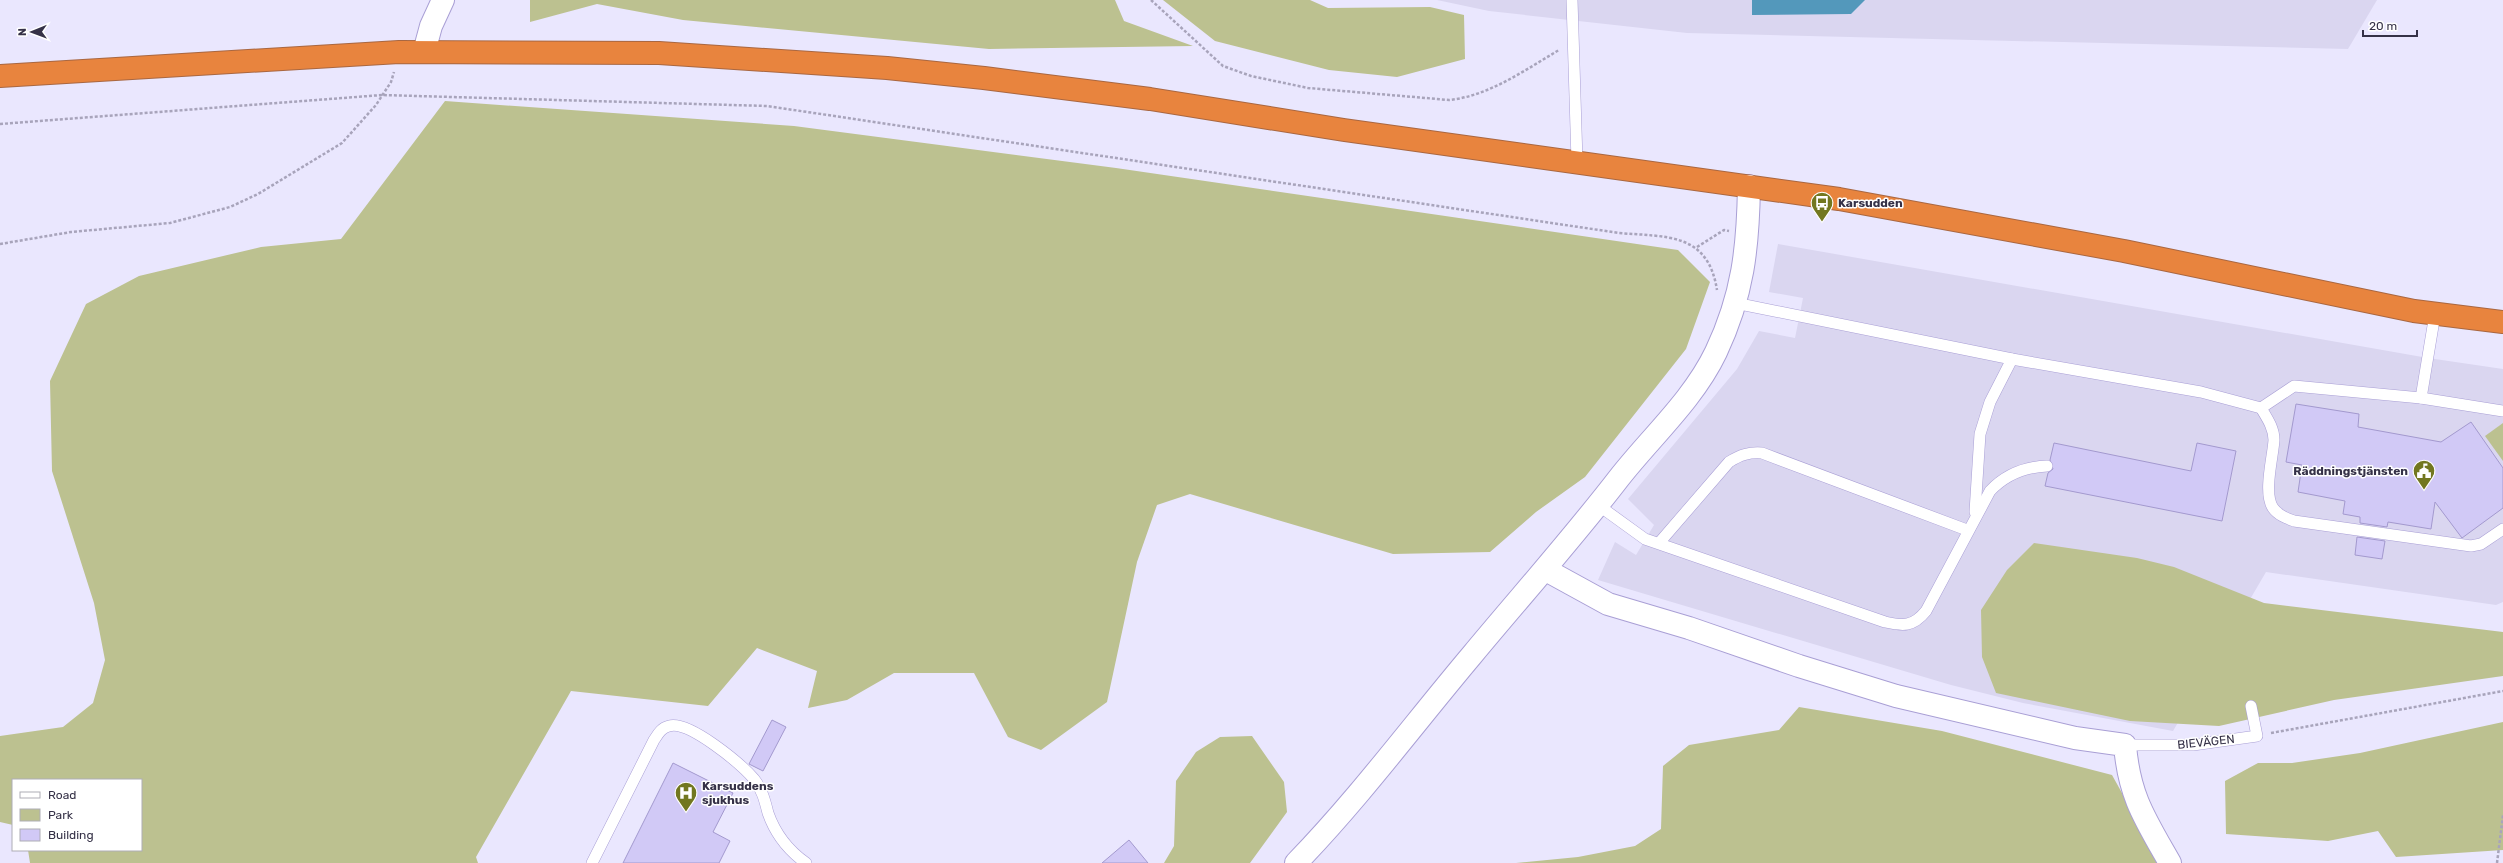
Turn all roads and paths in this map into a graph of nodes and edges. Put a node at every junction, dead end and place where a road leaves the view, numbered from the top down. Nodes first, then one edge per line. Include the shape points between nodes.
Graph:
1 (443, 0) edge
2 (1151, 0) edge
3 (1572, 0) edge
4 (1575, 41) junction
5 (399, 52) junction
6 (424, 52) junction
7 (0, 76) edge
8 (382, 95) junction
9 (0, 124) edge
10 (1577, 161) junction
11 (1749, 186) junction
12 (1749, 234) junction
13 (0, 244) edge
14 (1697, 247) junction
15 (1725, 300) junction
16 (2435, 314) junction
17 (2503, 322) edge
18 (2012, 359) junction
19 (2421, 398) junction
20 (2261, 408) junction
21 (2503, 411) edge
22 (2047, 466) dead end
23 (1598, 505) junction
24 (1975, 515) junction
25 (2503, 529) edge
26 (1967, 530) junction
27 (1659, 543) junction
28 (1546, 570) junction
29 (2503, 691) edge
30 (2251, 706) dead end
31 (2257, 736) junction
32 (2125, 745) junction
33 (2503, 815) edge
34 (592, 863) edge
35 (806, 863) edge
36 (1296, 863) edge
37 (2170, 863) edge
38 (2497, 863) edge

1 - 6 street via 431,26
2 - 4 path via 1223,66 1251,76 1308,88 1449,100 1464,98 1522,72
3 - 4 lane
4 - 10 lane
5 - 6 highway
5 - 7 highway
5 - 8 path via 391,82
6 - 10 highway via 659,53 895,69 1150,99 1344,130
8 - 9 path
8 - 13 path via 342,143 258,194 230,207 170,223 71,232
8 - 14 path via 767,106 1604,231 1680,240
10 - 11 highway
11 - 12 street
11 - 16 highway via 1992,225
12 - 14 path via 1724,230
12 - 15 street via 1742,282
14 - 15 path via 1715,277 1717,290
15 - 18 lane
15 - 23 street via 1730,321 1714,355 1683,402
16 - 17 highway
16 - 19 lane
18 - 20 lane via 2201,392
18 - 24 lane via 1990,402 1980,434
19 - 20 lane via 2294,386
19 - 21 lane
20 - 25 lane via 2270,420 2274,438 2269,485 2272,507 2280,515 2294,521 2471,546 2481,544
22 - 24 lane via 2025,470 2001,479 1990,490
23 - 27 lane via 1646,539
23 - 28 street
24 - 26 lane
26 - 27 lane via 1762,453 1751,452 1729,462
26 - 27 lane via 1926,611 1919,619 1903,626
28 - 32 street via 1608,604 1689,628 1799,666 1919,701 2076,738
28 - 36 street via 1472,655 1373,776
29 - 31 path
30 - 31 lane
31 - 32 lane, BIEVÄGEN via 2193,745
32 - 37 street via 2128,774 2134,795
33 - 38 path
34 - 35 lane via 654,740 661,730 676,725 692,730 754,779 764,795 777,832 788,848

